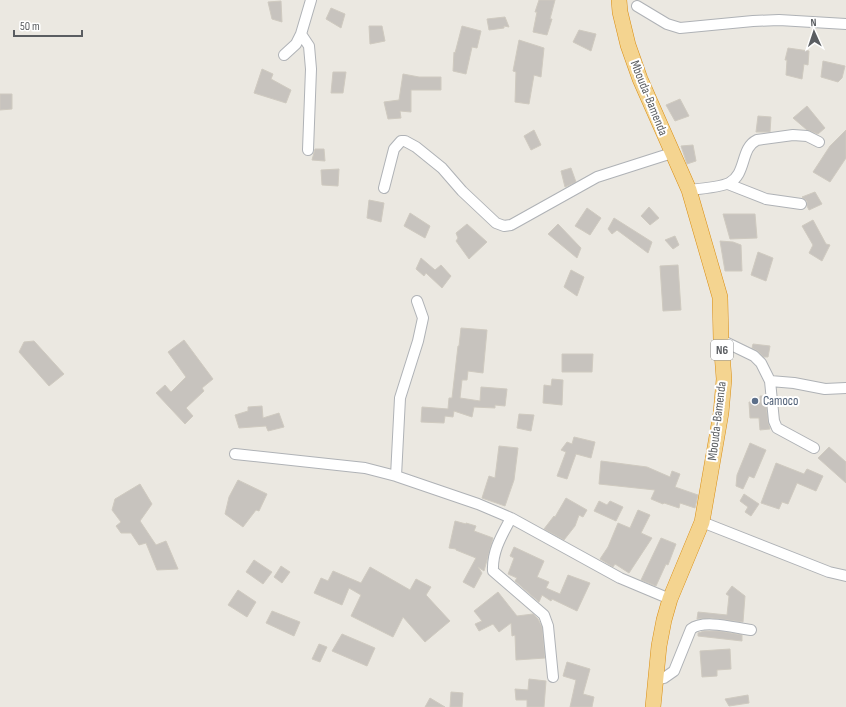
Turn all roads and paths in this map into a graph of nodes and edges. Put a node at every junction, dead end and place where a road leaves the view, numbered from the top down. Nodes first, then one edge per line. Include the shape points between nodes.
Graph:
1 (311, 0) edge
2 (639, 3) edge
3 (620, 6) edge
4 (846, 24) edge
5 (302, 34) junction
6 (284, 55) dead end
7 (819, 142) dead end
8 (308, 150) dead end
9 (672, 153) junction
10 (728, 184) junction
11 (384, 188) dead end
12 (689, 190) junction
13 (801, 204) dead end
14 (418, 301) dead end
15 (721, 340) junction
16 (770, 381) junction
17 (846, 388) edge
18 (814, 448) dead end
19 (234, 454) dead end
20 (396, 476) junction
21 (511, 518) junction
22 (702, 522) junction
23 (846, 576) edge
24 (670, 599) junction
25 (751, 630) dead end
26 (553, 677) dead end
27 (656, 680) junction
28 (653, 707) edge

1 - 5 street
2 - 3 street via 634,10
2 - 4 street via 667,24 680,28 772,21
3 - 9 highway, Mbouda-Bamenda / N6 via 628,45 640,79
5 - 6 street
5 - 8 street via 309,46 311,69
7 - 10 street via 807,136 793,135 757,140 748,148 741,172
9 - 11 street via 598,176 511,225 504,226 496,223 442,168 405,141 401,141 394,149
9 - 12 highway, Mbouda-Bamenda / N6
10 - 12 street
10 - 13 street via 766,200
12 - 15 highway, Mbouda-Bamenda / N6 via 720,297
14 - 20 street via 423,318 400,398
15 - 16 street via 754,356 761,363
15 - 22 highway, Mbouda-Bamenda / N6 via 724,378 721,412
16 - 17 street via 825,389
16 - 18 street via 777,428
19 - 20 street via 365,468
20 - 21 street
21 - 24 street via 620,578
21 - 26 street via 495,550 493,572 544,615 548,626
22 - 23 street via 829,572
22 - 24 highway, Mbouda-Bamenda / N6
24 - 27 highway, Mbouda-Bamenda / N6 via 659,646
25 - 27 street via 707,624 695,626 691,629 674,671
27 - 28 highway, Mbouda-Bamenda / N6

